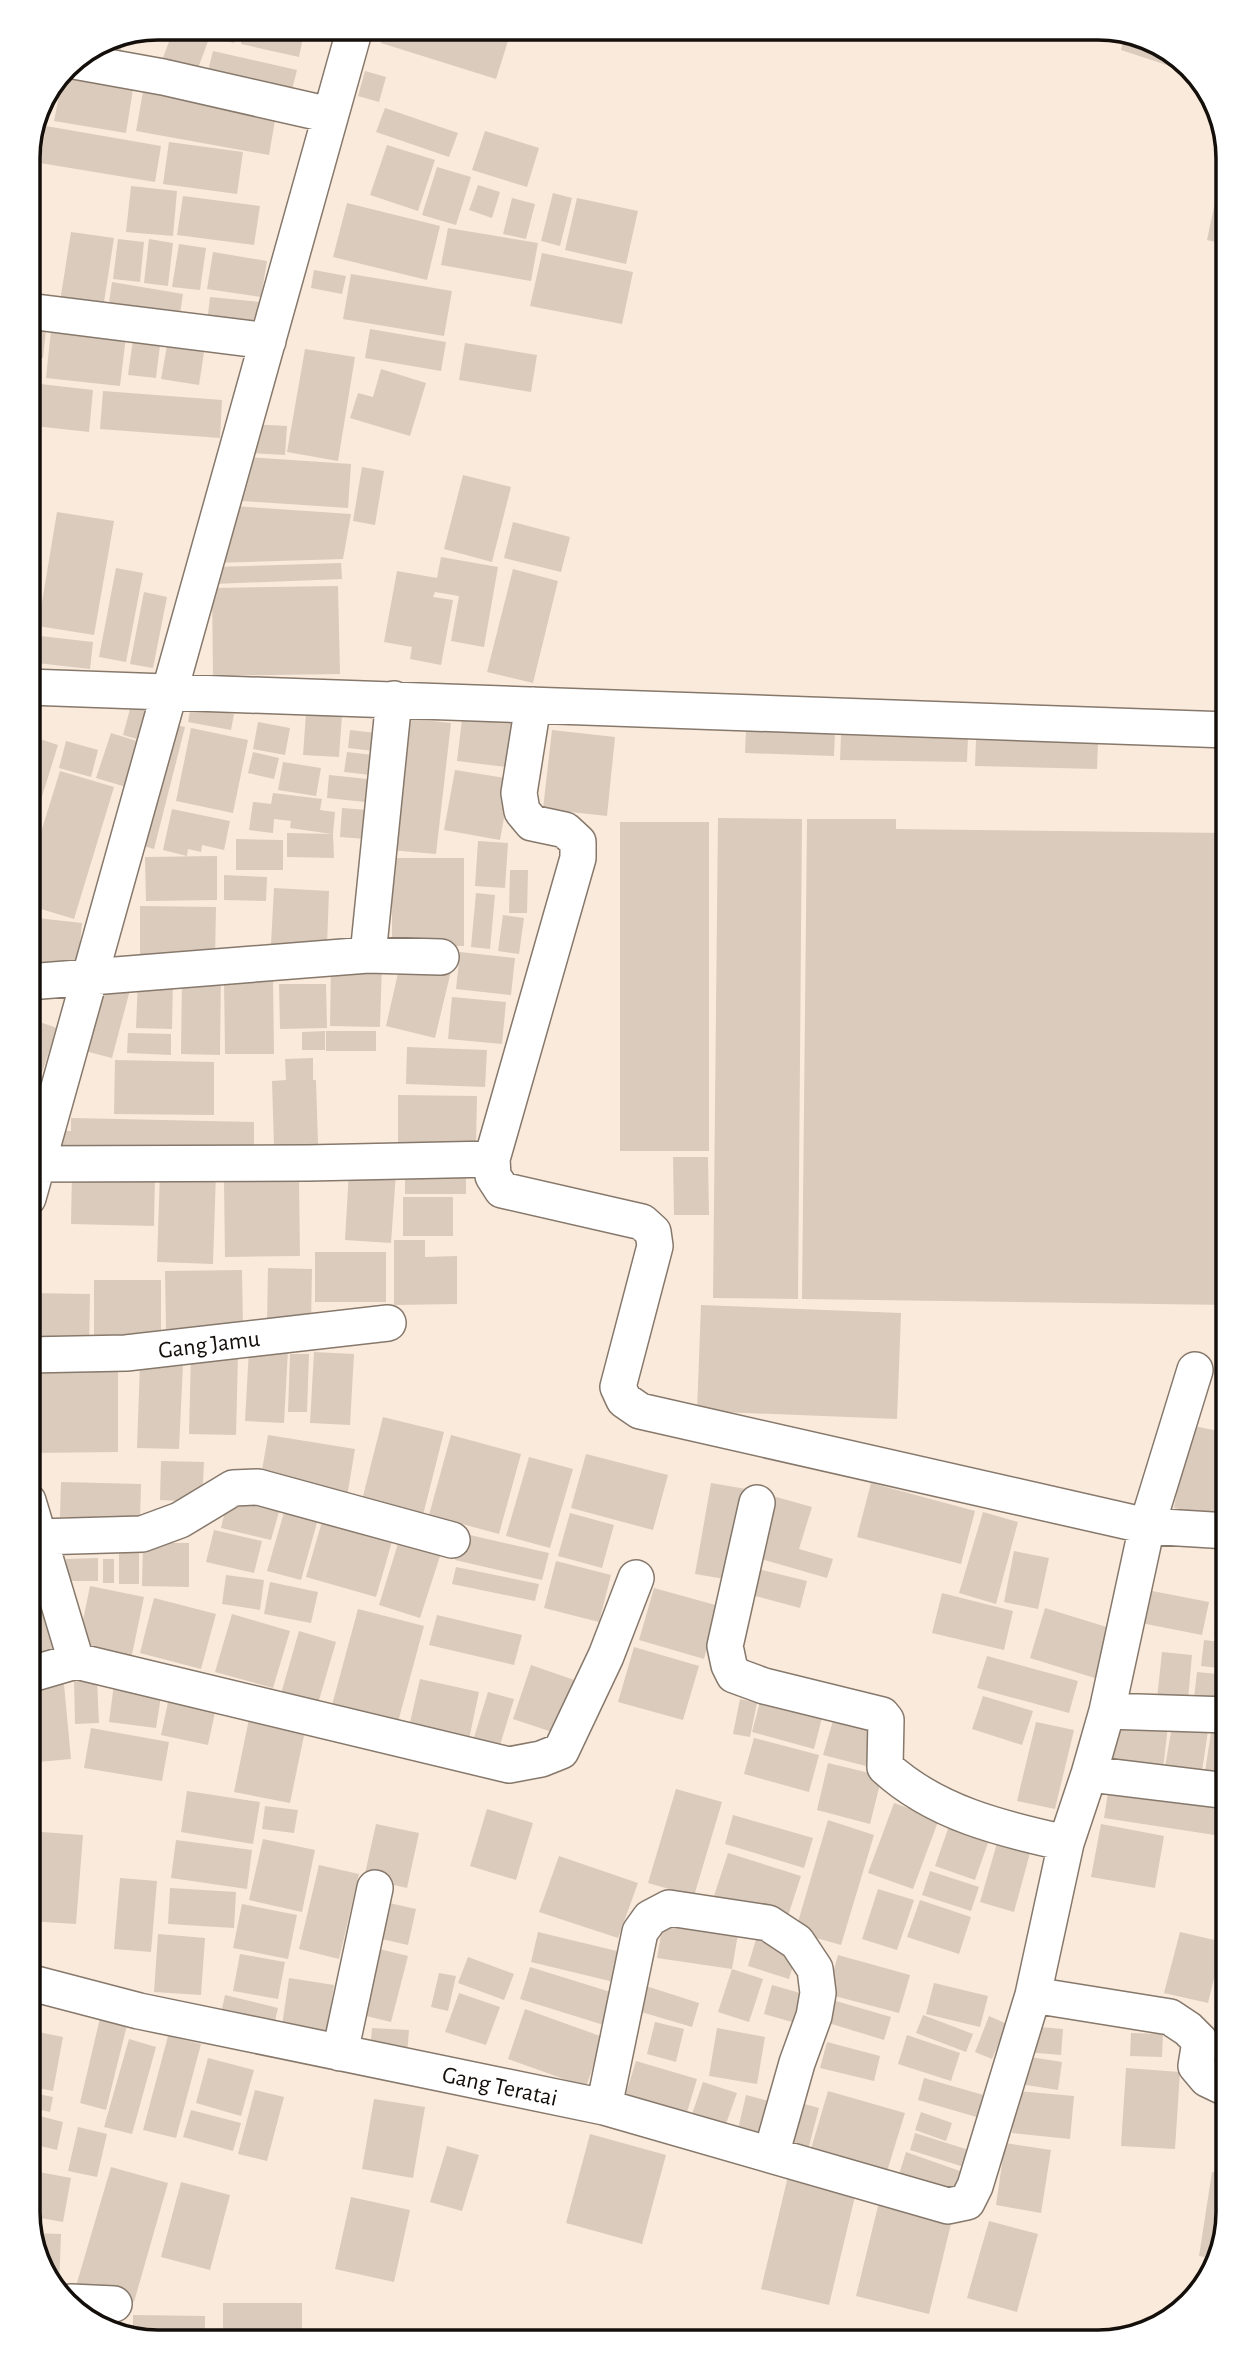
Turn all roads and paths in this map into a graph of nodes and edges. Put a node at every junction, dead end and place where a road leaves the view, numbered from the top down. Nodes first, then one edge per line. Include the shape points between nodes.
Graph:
1 (351, 40) edge
2 (88, 64) edge
3 (330, 115) junction
4 (41, 313) edge
5 (268, 341) junction
6 (41, 687) edge
7 (171, 691) junction
8 (394, 699) junction
9 (533, 705) junction
10 (1216, 730) edge
11 (368, 956) junction
12 (441, 957) dead end
13 (90, 978) junction
14 (41, 981) edge
15 (41, 1139) edge
16 (492, 1159) junction
17 (41, 1164) edge
18 (388, 1323) dead end
19 (40, 1354) edge
20 (1195, 1370) dead end
21 (757, 1503) dead end
22 (1147, 1526) junction
23 (1216, 1530) edge
24 (40, 1537) edge
25 (452, 1540) dead end
26 (40, 1545) edge
27 (636, 1578) dead end
28 (76, 1661) junction
29 (40, 1671) edge
30 (1107, 1712) junction
31 (1216, 1715) edge
32 (1089, 1774) junction
33 (1216, 1790) edge
34 (1066, 1843) junction
35 (375, 1888) dead end
36 (40, 1985) edge
37 (1033, 1995) junction
38 (341, 2053) junction
39 (1216, 2083) edge
40 (604, 2107) junction
41 (771, 2155) junction
42 (82, 2303) edge
43 (114, 2304) dead end

1 - 3 street
2 - 3 street
3 - 5 street
4 - 5 street
5 - 7 street
6 - 7 street
7 - 8 street
7 - 13 street
8 - 9 street
8 - 11 street
9 - 10 street
9 - 16 street via 519,793 522,811 532,823 565,830 578,842 578,858
11 - 12 street
11 - 13 street
13 - 14 street
13 - 15 street
16 - 17 street
16 - 22 street via 493,1176 502,1190 642,1222 653,1232 655,1246 618,1387 624,1400 640,1411
18 - 19 street, Gang Jamu via 126,1353
20 - 22 street
21 - 34 street via 725,1646 734,1675 882,1715 886,1720 885,1767 893,1774 945,1807 1003,1829
22 - 23 street
22 - 30 street
24 - 25 street via 142,1534 180,1520 233,1488 258,1487
26 - 28 street
27 - 28 street via 606,1656 561,1751 509,1765
28 - 29 street
30 - 31 street
30 - 32 street
32 - 33 street
32 - 34 street
34 - 37 street
35 - 38 street
36 - 38 street, Gang Teratai
37 - 39 street via 1170,2017 1200,2041 1196,2066
37 - 41 street, Gang Teratai via 967,2202 948,2206
38 - 40 street, Gang Teratai
40 - 41 street, Gang Teratai
40 - 41 street via 640,1932 650,1918 670,1908 768,1923 797,1942 815,1969 818,1993
42 - 43 street

